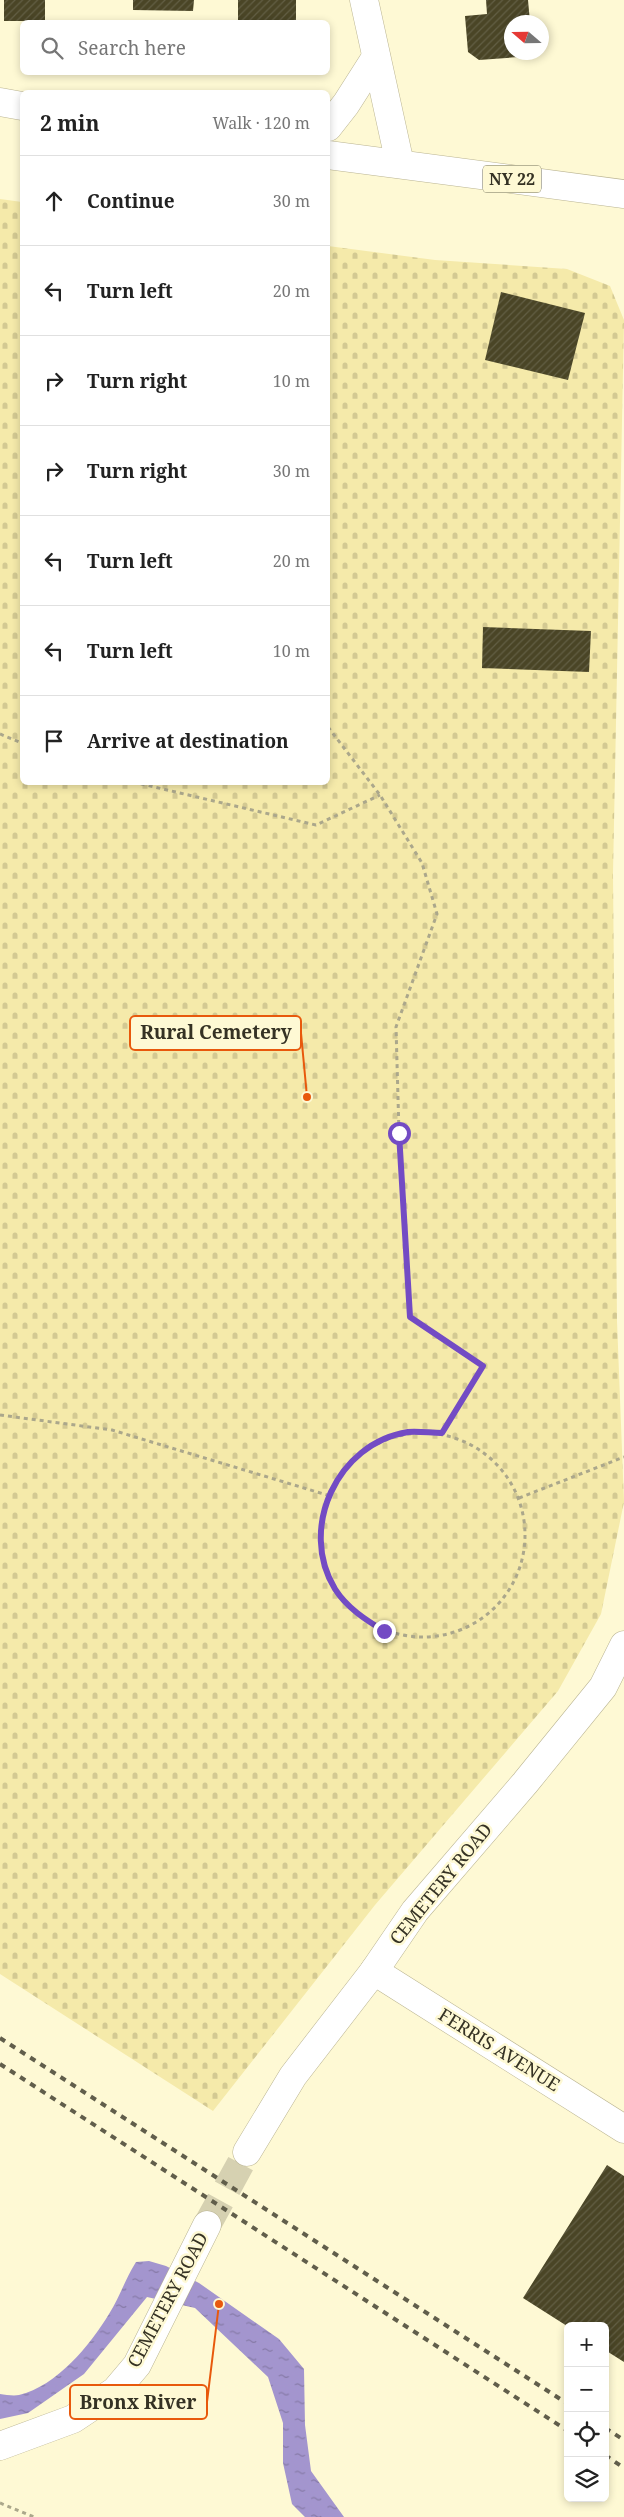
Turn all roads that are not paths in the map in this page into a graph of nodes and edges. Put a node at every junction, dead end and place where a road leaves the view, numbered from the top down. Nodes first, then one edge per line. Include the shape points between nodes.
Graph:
1 (364, 0) edge
2 (376, 57) junction
3 (0, 102) edge
4 (20, 106) edge
5 (330, 124) edge
6 (330, 156) edge
7 (400, 164) junction
8 (624, 194) edge
9 (624, 1645) edge
10 (374, 1971) junction
11 (624, 2129) edge
12 (247, 2152) tunnel mouth
13 (207, 2225) tunnel mouth
14 (0, 2446) edge

1 - 2 street
2 - 5 street
2 - 7 street
3 - 4 street
6 - 7 street, NY 22
7 - 8 street, NY 22
9 - 10 street, CEMETERY ROAD via 603,1687 415,1910
10 - 11 street, FERRIS AVENUE
10 - 12 street, CEMETERY ROAD via 292,2076
13 - 14 street, CEMETERY ROAD via 137,2365 115,2391 72,2419

